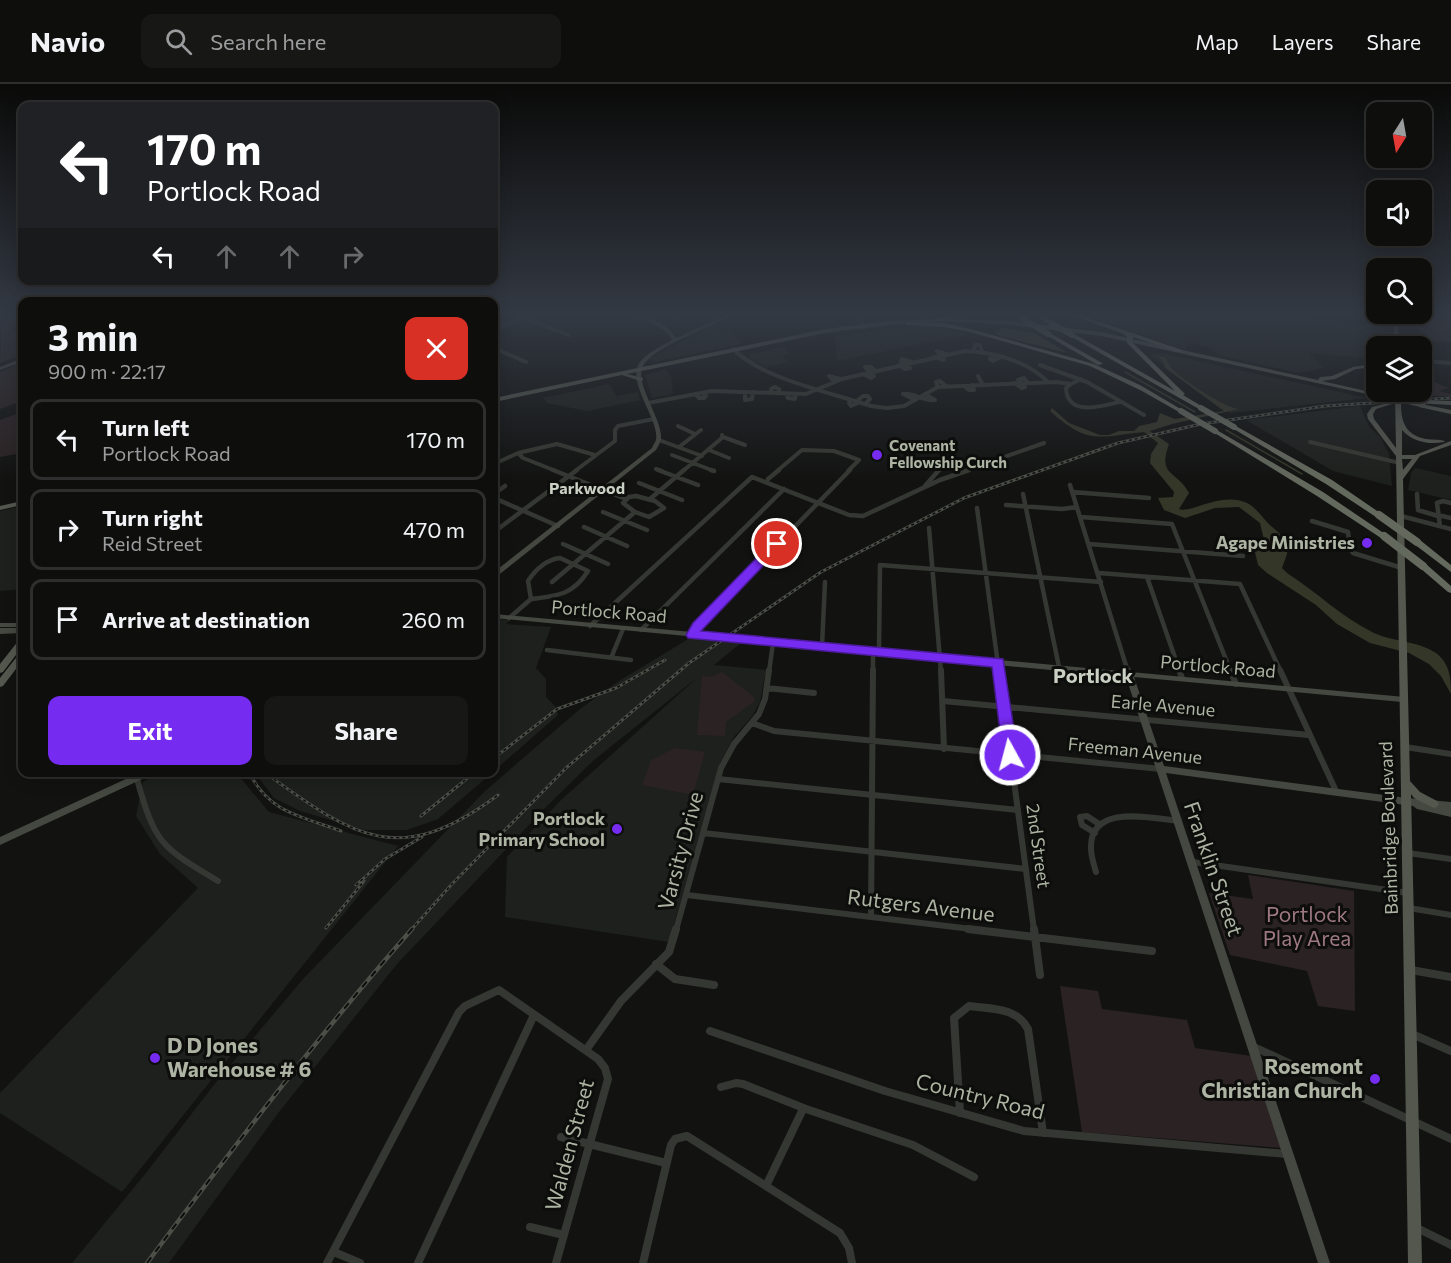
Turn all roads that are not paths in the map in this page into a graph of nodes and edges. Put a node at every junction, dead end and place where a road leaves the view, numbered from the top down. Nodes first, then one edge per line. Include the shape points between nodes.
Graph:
1 (641, 370) edge
2 (646, 370) edge
3 (653, 370) edge
4 (761, 370) edge
5 (879, 370) edge
6 (1036, 370) edge
7 (1055, 370) edge
8 (1103, 370) edge
9 (1110, 370) edge
10 (1134, 370) edge
11 (1158, 370) edge
12 (1262, 370) edge
13 (1264, 370) edge
14 (1350, 370) edge
15 (1356, 370) edge
16 (640, 373) junction
17 (978, 376) dead end
18 (1303, 378) junction
19 (1081, 379) junction
20 (1048, 382) junction
21 (1071, 384) junction
22 (983, 385) junction
23 (818, 388) junction
24 (1143, 389) junction
25 (1360, 391) junction
26 (745, 392) junction
27 (753, 392) junction
28 (1366, 392) edge
29 (1366, 393) edge
30 (925, 394) junction
31 (920, 397) junction
32 (498, 400) edge
33 (498, 400) edge
34 (915, 400) junction
35 (1119, 402) junction
36 (1399, 402) edge
37 (1408, 402) edge
38 (648, 403) junction
39 (1451, 403) edge
40 (1421, 405) junction
41 (1201, 408) junction
42 (1451, 413) edge
43 (1144, 415) dead end
44 (654, 419) junction
45 (1400, 422) junction
46 (678, 426) dead end
47 (701, 429) dead end
48 (695, 434) junction
49 (723, 436) joint
50 (1399, 437) junction
51 (659, 440) junction
52 (1044, 442) dead end
53 (1310, 442) dead end
54 (1439, 442) junction
55 (1451, 442) edge
56 (1424, 443) junction
57 (745, 445) dead end
58 (679, 447) junction
59 (1430, 449) junction
60 (709, 450) junction
61 (518, 453) junction
62 (595, 455) junction
63 (672, 455) dead end
64 (702, 456) junction
65 (1415, 457) junction
66 (729, 458) dead end
67 (1400, 460) junction
68 (498, 462) edge
69 (693, 463) junction
70 (941, 468) dead end
71 (656, 469) dead end
72 (714, 471) dead end
73 (567, 476) junction
74 (677, 477) junction
75 (752, 477) joint
76 (1400, 478) junction
77 (768, 479) dead end
78 (639, 483) dead end
79 (698, 485) dead end
80 (1070, 485) dead end
81 (505, 486) dead end
82 (924, 487) junction
83 (784, 489) junction
84 (603, 490) junction
85 (660, 491) junction
86 (498, 492) edge
87 (1072, 492) junction
88 (1023, 494) dead end
89 (1417, 494) dead end
90 (498, 498) edge
91 (1149, 498) dead end
92 (626, 499) junction
93 (650, 499) junction
94 (682, 500) dead end
95 (18, 502) edge
96 (18, 502) edge
97 (818, 502) junction
98 (1451, 503) edge
99 (0, 504) edge
100 (1006, 505) dead end
101 (1026, 507) junction
102 (1077, 507) junction
103 (0, 508) edge
104 (977, 508) dead end
105 (522, 510) junction
106 (603, 512) dead end
107 (635, 512) junction
108 (1438, 515) junction
109 (853, 516) joint
110 (1401, 516) junction
111 (1081, 517) junction
112 (1451, 518) edge
113 (625, 521) junction
114 (1312, 521) dead end
115 (558, 526) junction
116 (1440, 526) junction
117 (584, 527) dead end
118 (929, 528) dead end
119 (498, 529) edge
120 (1451, 529) edge
121 (647, 530) dead end
122 (606, 537) junction
123 (564, 544) dead end
124 (1089, 544) junction
125 (627, 546) dead end
126 (1182, 551) junction
127 (585, 554) junction
128 (1243, 556) dead end
129 (574, 563) junction
130 (608, 564) dead end
131 (1402, 568) junction
132 (933, 569) junction
133 (1451, 569) edge
134 (498, 572) edge
135 (1099, 573) junction
136 (986, 574) junction
137 (1147, 577) junction
138 (1039, 578) junction
139 (1194, 580) junction
140 (552, 582) dead end
141 (825, 582) dead end
142 (1101, 582) junction
143 (1451, 590) edge
144 (531, 599) junction
145 (498, 617) edge
146 (509, 618) junction
147 (0, 625) edge
148 (18, 625) edge
149 (590, 626) junction
150 (623, 629) junction
151 (642, 630) junction
152 (0, 631) edge
153 (18, 631) edge
154 (692, 635) junction
155 (773, 643) junction
156 (822, 646) junction
157 (18, 647) edge
158 (547, 650) dead end
159 (876, 651) junction
160 (611, 658) junction
161 (939, 658) junction
162 (631, 660) dead end
163 (18, 661) edge
164 (998, 663) junction
165 (1059, 668) junction
166 (0, 670) edge
167 (1129, 674) junction
168 (1182, 678) junction
169 (0, 684) edge
170 (1236, 684) junction
171 (767, 688) junction
172 (1289, 688) junction
173 (814, 693) dead end
174 (1402, 699) junction
175 (942, 701) junction
176 (1004, 706) junction
177 (1144, 720) junction
178 (752, 723) junction
179 (1310, 735) junction
180 (871, 741) junction
181 (1405, 747) junction
182 (944, 748) junction
183 (1451, 754) edge
184 (1010, 755) junction
185 (1161, 769) junction
186 (141, 777) edge
187 (137, 779) junction
188 (718, 779) junction
189 (1406, 783) junction
190 (1336, 791) junction
191 (872, 795) junction
192 (1407, 802) junction
193 (1434, 804) junction
194 (1451, 806) edge
195 (1018, 810) junction
196 (1451, 813) edge
197 (1179, 821) junction
198 (1099, 824) junction
199 (703, 833) junction
200 (1095, 833) junction
201 (0, 842) edge
202 (872, 853) junction
203 (1408, 853) junction
204 (1451, 859) edge
205 (1193, 862) junction
206 (1026, 870) junction
207 (1096, 872) dead end
208 (218, 881) dead end
209 (1409, 894) junction
210 (687, 895) junction
211 (1409, 908) junction
212 (1451, 915) edge
213 (871, 917) junction
214 (1035, 937) junction
215 (1152, 951) dead end
216 (656, 964) junction
217 (1411, 970) junction
218 (1040, 975) dead end
219 (1451, 976) edge
220 (714, 984) dead end
221 (534, 1015) junction
222 (710, 1031) dead end
223 (1411, 1033) junction
224 (1253, 1047) junction
225 (586, 1050) junction
226 (1451, 1051) edge
227 (721, 1087) dead end
228 (802, 1109) junction
229 (960, 1113) junction
230 (1413, 1121) junction
231 (1043, 1132) junction
232 (561, 1137) dead end
233 (1451, 1139) edge
234 (591, 1144) junction
235 (1287, 1154) junction
236 (666, 1163) junction
237 (974, 1177) dead end
238 (766, 1186) junction
239 (1414, 1226) junction
240 (530, 1227) dead end
241 (564, 1235) junction
242 (1451, 1245) edge
243 (334, 1252) junction
244 (327, 1263) edge
245 (360, 1263) edge
246 (418, 1263) edge
247 (556, 1263) edge
248 (643, 1263) edge
249 (852, 1263) edge
250 (1324, 1263) edge
251 (1415, 1263) edge

1 - 16 main road
2 - 16 main road
3 - 16 main road
4 - 23 street
5 - 23 street via 840,379 829,376 834,381
6 - 20 street
7 - 19 street
8 - 24 highway
9 - 24 highway, bridge
10 - 41 highway, bridge
11 - 41 highway
12 - 29 main road
13 - 18 main road
14 - 18 main road via 1331,379
15 - 25 main road via 1344,376 1347,384
16 - 32 main road
16 - 33 main road
16 - 38 main road
17 - 22 street
18 - 25 main road
19 - 21 street
19 - 35 street
20 - 21 street
20 - 22 street
21 - 35 street via 1066,388 1071,403 1100,407
22 - 30 street via 972,385 974,390 964,386 938,387
23 - 27 street via 795,394 795,399 779,393 775,387 771,393
23 - 34 street via 892,412
24 - 143 highway, bridge via 1320,494 1384,536
25 - 28 main road
26 - 27 street
26 - 27 street via 748,401
26 - 38 street via 703,393 704,398 696,394
30 - 31 street
30 - 31 street via 935,400
31 - 34 street
31 - 34 street via 903,394
35 - 43 street
36 - 45 main road, Bainbridge Boulevard
37 - 40 main road, bridge
38 - 44 main road
39 - 40 main road
40 - 42 main road
40 - 67 main road, bridge via 1390,403 1374,408 1370,417
41 - 133 highway, bridge via 1329,482
44 - 51 main road
44 - 62 street via 618,426 615,440
45 - 50 main road, Bainbridge Boulevard
45 - 54 main road via 1410,435
46 - 48 street
47 - 48 street
48 - 58 street
49 - 57 street
49 - 60 street
50 - 54 main road
50 - 56 main road
50 - 67 main road, Bainbridge Boulevard
51 - 58 street
51 - 84 main road via 647,455
52 - 82 street
53 - 67 street
54 - 55 main road
55 - 56 main road
55 - 59 main road
56 - 59 main road
58 - 64 street
59 - 65 main road
60 - 64 street
60 - 66 street
61 - 62 street via 558,444
61 - 68 street
61 - 73 street
62 - 73 street
63 - 69 street
64 - 69 street
65 - 67 main road
65 - 76 main road
67 - 76 main road, Bainbridge Boulevard
69 - 72 street
69 - 74 street
70 - 82 street
71 - 74 street
73 - 84 street
73 - 105 street
74 - 79 street
74 - 85 street
75 - 83 street
75 - 149 street
76 - 110 main road, Bainbridge Boulevard
77 - 97 street via 802,450 834,452 859,460
78 - 85 street
80 - 87 street, Franklin Street
81 - 86 street
82 - 109 street via 863,516
83 - 97 street
83 - 151 street
84 - 92 street
84 - 115 main road
85 - 93 street
85 - 94 street
87 - 91 street
87 - 102 street, Franklin Street
88 - 101 street
89 - 108 street via 1418,510
90 - 105 street
92 - 93 street
92 - 107 street via 623,503
93 - 107 street via 664,508 651,517
95 - 99 main road
96 - 103 main road
97 - 109 street
97 - 154 street
98 - 108 street via 1438,502
100 - 101 street
101 - 102 street
101 - 138 street
102 - 111 street, Franklin Street
104 - 136 street, 2nd Street
105 - 115 street
105 - 119 street
106 - 113 street
107 - 113 street
108 - 112 street
108 - 116 street
110 - 116 street
110 - 131 main road, Bainbridge Boulevard
111 - 124 street, Franklin Street
111 - 126 street via 1172,524
113 - 121 street
113 - 122 street
114 - 131 street via 1349,532 1350,549 1356,555
115 - 134 main road
116 - 120 street
117 - 122 street
118 - 132 street
122 - 125 street
122 - 127 street
123 - 127 street
124 - 126 street
124 - 135 street, Franklin Street
126 - 128 street
126 - 139 street
127 - 129 street
127 - 130 street
129 - 140 street
129 - 144 street via 554,558 531,575
129 - 144 street via 588,571 582,581 563,595
131 - 174 main road, Bainbridge Boulevard
132 - 136 street
132 - 159 street via 880,565
132 - 161 street
135 - 137 street
135 - 142 street, Franklin Street
136 - 138 street
136 - 164 street, 2nd Street
137 - 139 street
137 - 168 street
138 - 142 street
138 - 165 street
139 - 170 street
139 - 172 street via 1240,584
141 - 156 street
142 - 167 street, Franklin Street
144 - 146 street
145 - 146 main road, Portlock Road
146 - 149 main road, Portlock Road
147 - 148 main road
149 - 150 main road, Portlock Road
150 - 151 main road, Portlock Road
150 - 160 street
151 - 154 main road, Portlock Road
152 - 153 main road
154 - 155 main road, Portlock Road
155 - 156 main road, Portlock Road
155 - 171 street, Varsity Drive
156 - 159 main road, Portlock Road
157 - 166 main road
158 - 160 street
159 - 161 main road, Portlock Road
159 - 180 street
160 - 162 street
161 - 164 main road, Portlock Road
161 - 175 street
163 - 169 main road
164 - 165 main road, Portlock Road
164 - 176 street, 2nd Street
165 - 167 main road, Portlock Road
167 - 168 main road, Portlock Road
167 - 177 main road, Franklin Street
168 - 170 main road, Portlock Road
170 - 172 main road, Portlock Road
171 - 173 street
171 - 178 street, Varsity Drive via 762,708
172 - 174 main road, Portlock Road
172 - 179 street
174 - 181 main road, Bainbridge Boulevard
175 - 176 street, Earle Avenue
175 - 182 street
176 - 177 street, Earle Avenue
176 - 184 street, 2nd Street
177 - 179 street, Earle Avenue
177 - 185 main road, Franklin Street
178 - 180 street, Freeman Avenue via 774,732
178 - 188 street, Varsity Drive via 734,744
179 - 190 street
180 - 182 street, Freeman Avenue
180 - 191 street
181 - 183 street
181 - 189 main road, Bainbridge Boulevard
182 - 184 street, Freeman Avenue
184 - 185 street, Freeman Avenue
184 - 195 street, 2nd Street
185 - 190 main road, Freeman Avenue
185 - 197 main road, Franklin Street
186 - 187 main road
187 - 201 main road
187 - 208 street via 149,818 163,844
188 - 191 street
188 - 199 street, Varsity Drive
189 - 192 main road, Bainbridge Boulevard
189 - 193 main road
190 - 192 main road, Freeman Avenue
191 - 195 street
191 - 202 street
192 - 193 main road, Freeman Avenue
192 - 196 main road, Freeman Avenue
192 - 203 main road, Bainbridge Boulevard
193 - 194 main road, Freeman Avenue
195 - 206 street, 2nd Street
197 - 198 street via 1120,815
197 - 205 main road, Franklin Street
198 - 200 street
198 - 200 street via 1086,816 1080,817 1082,825
199 - 202 street
199 - 210 street, Varsity Drive
200 - 207 street via 1092,855
202 - 206 street
202 - 213 street
203 - 204 street
203 - 209 main road, Bainbridge Boulevard
205 - 209 street
205 - 224 main road, Franklin Street
206 - 214 street, 2nd Street
209 - 211 main road, Bainbridge Boulevard
210 - 213 street, Rutgers Avenue
210 - 216 street, Varsity Drive via 669,952
211 - 212 street
211 - 217 main road, Bainbridge Boulevard
213 - 214 street, Rutgers Avenue
214 - 215 street, Rutgers Avenue
214 - 218 street, 2nd Street
216 - 220 street via 675,979
216 - 225 street, Varsity Drive via 621,1000
217 - 219 street
217 - 223 main road, Bainbridge Boulevard
221 - 225 street, Walden Street
221 - 243 street, Walden Street via 499,990 459,1012
221 - 246 street
222 - 229 street, Country Road
223 - 226 street
223 - 230 main road, Bainbridge Boulevard
224 - 230 street
224 - 235 main road, Franklin Street
225 - 234 street, Walden Street via 605,1068 608,1079
227 - 228 street via 743,1084
228 - 237 street via 921,1148
228 - 238 street
229 - 231 street, Country Road via 1024,1131
229 - 231 street via 954,1018 969,1006 1011,1012 1028,1029
230 - 233 street
230 - 239 main road, Bainbridge Boulevard
231 - 235 street, Country Road
232 - 234 street
234 - 236 street
234 - 241 street, Walden Street
235 - 250 main road, Franklin Street
236 - 238 street via 670,1145 687,1136
236 - 248 street
238 - 249 street via 840,1233
239 - 242 street
239 - 251 main road, Bainbridge Boulevard
240 - 241 street
241 - 247 street, Walden Street
243 - 244 street
243 - 245 street

